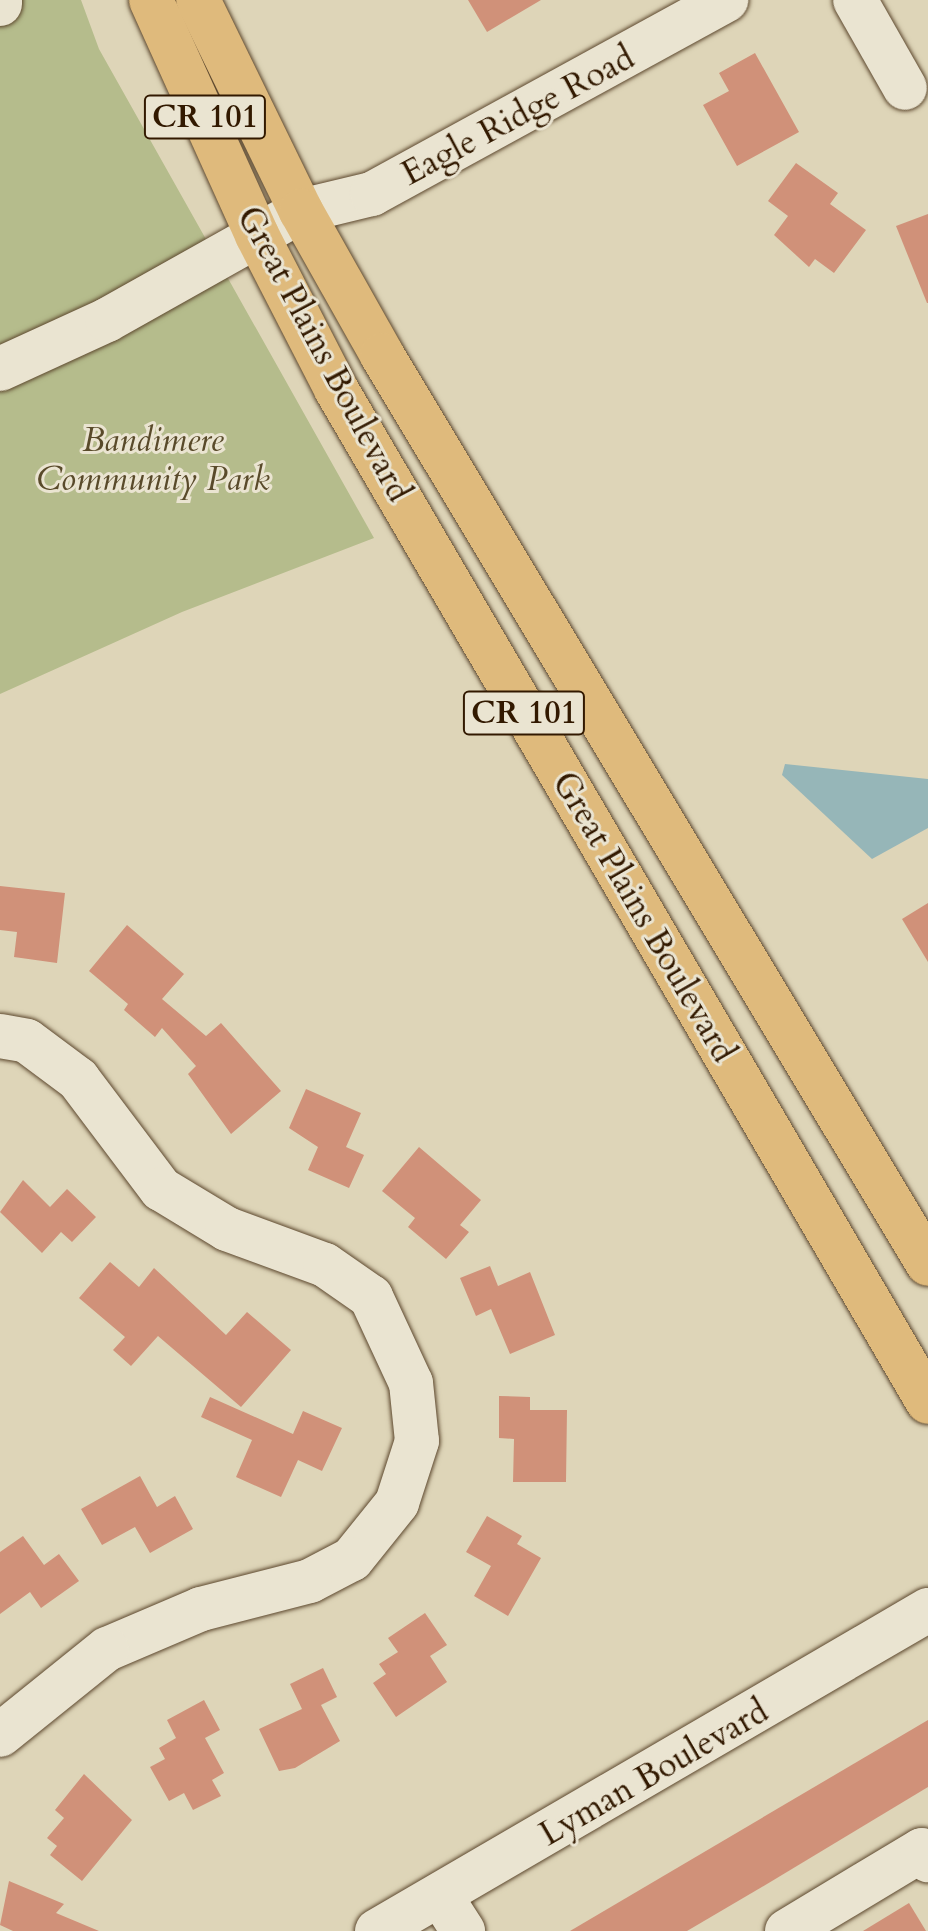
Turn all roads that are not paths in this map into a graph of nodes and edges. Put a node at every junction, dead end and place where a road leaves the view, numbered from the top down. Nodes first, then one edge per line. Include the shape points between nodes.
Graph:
1 (151, 0) edge
2 (198, 0) edge
3 (726, 0) edge
4 (855, 0) edge
5 (905, 88) dead end
6 (301, 211) junction
7 (257, 235) junction
8 (0, 369) edge
9 (0, 1036) edge
10 (928, 1264) edge
11 (928, 1402) edge
12 (928, 1610) edge
13 (0, 1735) edge
14 (926, 1852) edge
15 (451, 1913) edge
16 (377, 1931) edge
17 (787, 1931) edge

1 - 7 main road, Great Plains Boulevard / CR 101
2 - 6 main road, Great Plains Boulevard / CR 101
3 - 6 street, Eagle Ridge Road via 372,194
4 - 5 street
6 - 7 street, Eagle Ridge Road
6 - 10 main road, Great Plains Boulevard / CR 101
7 - 8 street, Eagle Ridge Road via 107,320
7 - 11 main road, Great Plains Boulevard / CR 101 via 336,389
9 - 13 street via 27,1041 78,1079 161,1189 227,1229 325,1265 371,1297 411,1383 417,1441 397,1503 352,1559 310,1581 201,1609 107,1649
12 - 15 street, Lyman Boulevard
14 - 17 street
15 - 16 street, Lyman Boulevard

